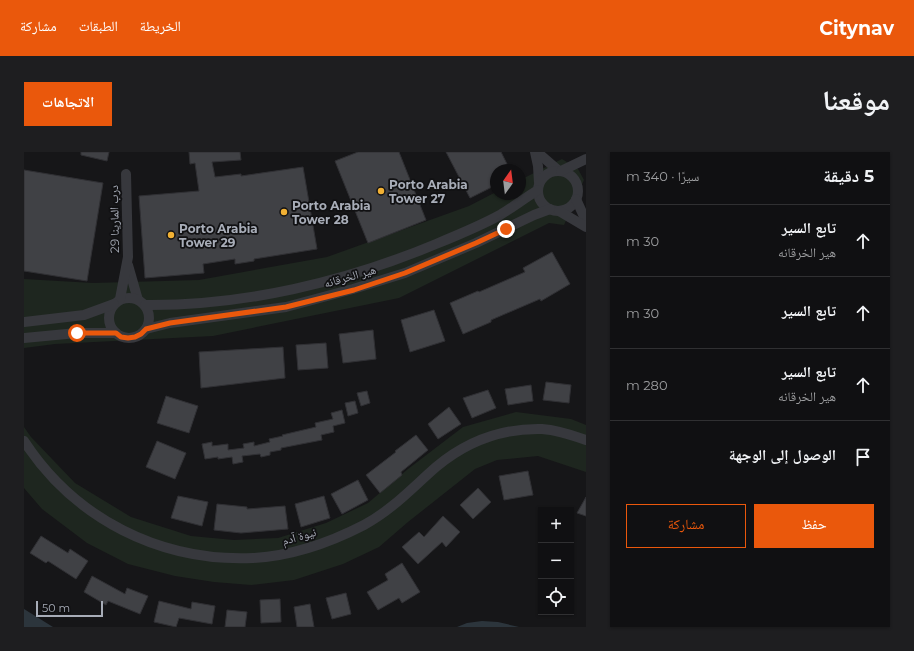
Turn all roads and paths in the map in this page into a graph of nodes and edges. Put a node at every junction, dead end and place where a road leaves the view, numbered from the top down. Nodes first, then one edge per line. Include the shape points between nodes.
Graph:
1 (536, 152) edge
2 (586, 159) edge
3 (560, 171) junction
4 (126, 174) dead end
5 (586, 182) edge
6 (538, 186) junction
7 (577, 195) junction
8 (555, 210) junction
9 (586, 221) edge
10 (586, 227) edge
11 (127, 263) junction
12 (117, 302) junction
13 (141, 302) junction
14 (24, 322) edge
15 (146, 329) junction
16 (116, 333) junction
17 (24, 338) edge
18 (586, 440) edge
19 (24, 441) edge

1 - 3 street
1 - 6 street
2 - 3 street
3 - 6 street via 552,171 546,175
3 - 7 street via 574,179
4 - 11 street, درب المارينا 29
5 - 7 street
6 - 8 street via 540,200
6 - 13 street, هير الخرقانه via 500,215 462,234 401,259 333,280 290,290 206,302 176,305
7 - 8 street via 569,207
7 - 9 street
8 - 10 street
8 - 15 street, هير الخرقانه via 534,215 405,273 354,290 286,307 170,323
11 - 12 street, درب المارينا 29
11 - 13 street, درب المارينا 29
12 - 13 street via 126,298
12 - 14 street via 84,315
12 - 16 street via 108,319 110,327
13 - 15 street via 148,311
15 - 16 street via 135,337 128,338
16 - 17 street via 77,333
18 - 19 street, نيوة آدم via 543,429 510,431 482,438 458,451 387,511 364,524 341,536 307,548 254,558 218,557 183,552 132,535 80,503 37,460

